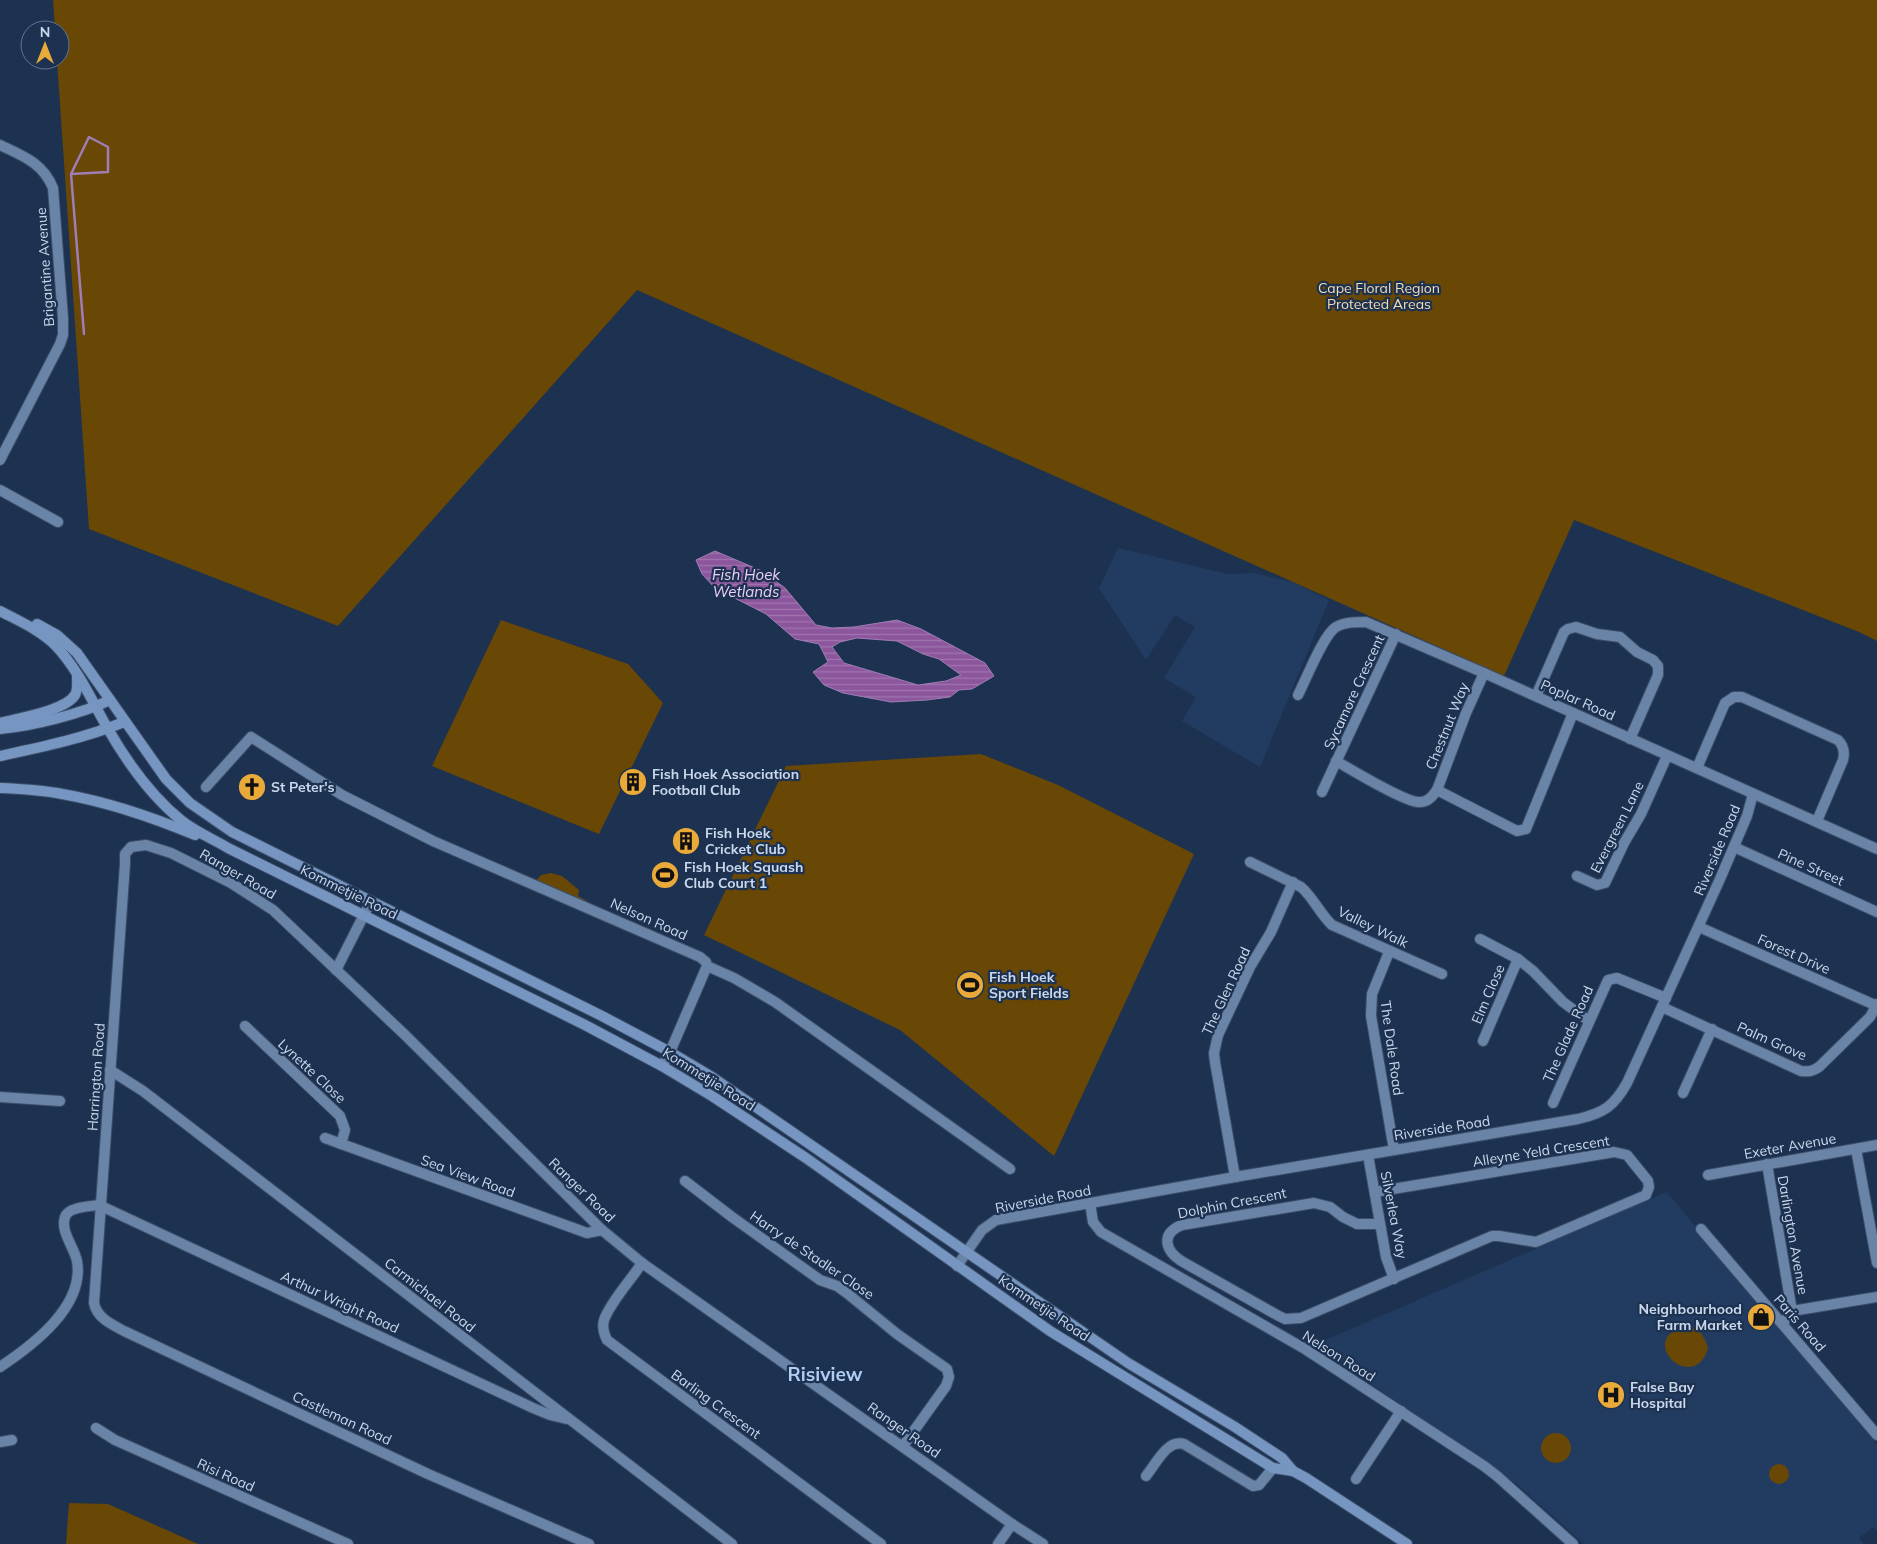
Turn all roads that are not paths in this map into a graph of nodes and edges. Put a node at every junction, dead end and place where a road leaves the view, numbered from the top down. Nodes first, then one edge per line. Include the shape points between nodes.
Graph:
1 (0, 145) edge
2 (0, 460) edge
3 (0, 490) edge
4 (58, 522) dead end
5 (0, 605) edge
6 (0, 610) edge
7 (1396, 634) junction
8 (1484, 673) junction
9 (77, 675) junction
10 (1298, 695) dead end
11 (1536, 696) junction
12 (110, 700) junction
13 (97, 707) junction
14 (1573, 713) junction
15 (124, 722) junction
16 (0, 723) edge
17 (0, 729) edge
18 (108, 729) junction
19 (1630, 739) junction
20 (0, 756) edge
21 (1668, 756) junction
22 (1336, 762) junction
23 (1696, 768) junction
24 (206, 787) dead end
25 (0, 788) edge
26 (1437, 790) junction
27 (1322, 792) dead end
28 (1753, 794) junction
29 (1816, 821) junction
30 (1734, 847) junction
31 (228, 848) junction
32 (1877, 849) edge
33 (126, 854) joint
34 (1250, 862) dead end
35 (1577, 876) dead end
36 (1293, 882) junction
37 (371, 901) junction
38 (1877, 912) edge
39 (364, 916) junction
40 (1699, 927) junction
41 (1480, 939) dead end
42 (1390, 952) junction
43 (1518, 959) junction
44 (707, 966) junction
45 (336, 970) junction
46 (1442, 974) dead end
47 (1664, 1003) junction
48 (1877, 1005) edge
49 (1589, 1021) junction
50 (245, 1026) dead end
51 (1712, 1029) junction
52 (1483, 1041) dead end
53 (670, 1052) junction
54 (662, 1066) junction
55 (110, 1070) junction
56 (1683, 1093) dead end
57 (0, 1097) edge
58 (60, 1100) dead end
59 (1553, 1102) dead end
60 (325, 1138) dead end
61 (341, 1144) junction
62 (1877, 1145) edge
63 (1856, 1149) junction
64 (1394, 1150) junction
65 (1368, 1155) junction
66 (1767, 1164) junction
67 (1010, 1169) dead end
68 (1708, 1175) dead end
69 (1235, 1177) junction
70 (685, 1181) dead end
71 (1375, 1192) junction
72 (1090, 1203) junction
73 (100, 1205) junction
74 (1380, 1224) junction
75 (1701, 1229) dead end
76 (602, 1230) junction
77 (966, 1251) junction
78 (642, 1262) junction
79 (1877, 1263) edge
80 (957, 1266) junction
81 (1394, 1278) junction
82 (1877, 1296) edge
83 (94, 1303) joint
84 (1792, 1311) junction
85 (1277, 1315) joint
86 (1783, 1323) junction
87 (0, 1366) edge
88 (1401, 1411) junction
89 (570, 1419) junction
90 (96, 1428) dead end
91 (1877, 1435) edge
92 (12, 1440) dead end
93 (0, 1442) edge
94 (902, 1446) junction
95 (1273, 1468) junction
96 (1293, 1471) junction
97 (1146, 1476) dead end
98 (1356, 1479) dead end
99 (1012, 1524) junction
100 (348, 1544) edge
101 (590, 1544) edge
102 (732, 1544) edge
103 (881, 1544) edge
104 (998, 1544) edge
105 (1043, 1544) edge
106 (1407, 1544) edge
107 (1573, 1544) edge

1 - 2 street, Brigantine Avenue via 39,166 53,188 63,318 63,335 56,351
3 - 4 street
5 - 12 main road, Kommetjie Road via 57,635 71,646
6 - 9 main road, Kommetjie Road via 48,639
7 - 8 street, Poplar Road
7 - 10 street, Poplar Road via 1366,622 1349,622 1334,628 1325,639
7 - 22 street, Sycamore Crescent
8 - 11 street, Poplar Road
8 - 26 street, Chestnut Way
9 - 13 main road, Kommetjie Road
9 - 16 main road via 76,692 67,702
11 - 14 street, Poplar Road
11 - 19 street via 1568,629 1576,627 1620,638 1653,660 1658,670
12 - 13 main road
12 - 15 main road, Kommetjie Road
13 - 17 main road via 21,727
13 - 18 main road, Kommetjie Road
14 - 19 street, Poplar Road
14 - 26 street via 1526,829 1517,831
15 - 18 main road
15 - 37 main road, Kommetjie Road via 166,779 210,818
18 - 20 main road
18 - 31 main road, Kommetjie Road via 128,761 169,809 184,822
19 - 21 street, Poplar Road
21 - 23 street, Poplar Road
21 - 35 street, Evergreen Lane via 1605,884 1597,885
22 - 26 street, Sycamore Crescent via 1410,801 1424,802
22 - 27 street, Sycamore Crescent
23 - 28 street, Poplar Road
23 - 29 street via 1725,703 1734,697 1742,697 1841,744 1844,754
24 - 44 street, Nelson Road via 251,736 370,810 433,841 700,957
25 - 31 main road via 85,798 156,819
28 - 29 street, Poplar Road
28 - 30 street, Riverside Road
29 - 32 street, Poplar Road
30 - 38 street, Pine Street
30 - 40 street, Riverside Road
31 - 39 main road, Kommetjie Road
33 - 45 street, Ranger Road via 134,846 159,848 230,883 273,910
33 - 55 street, Harrington Road
34 - 36 street, Valley Walk
36 - 42 street, Valley Walk via 1306,891 1332,925
36 - 69 street, The Glen Road via 1215,1046
37 - 39 street
37 - 53 main road, Kommetjie Road
39 - 45 street
39 - 54 main road, Kommetjie Road
40 - 47 street, Riverside Road
40 - 48 street, Forest Drive
41 - 43 street
42 - 46 street, Valley Walk
42 - 64 street, The Dale Road via 1370,1000
43 - 49 street via 1562,1002
43 - 52 street, Elm Close
44 - 53 street
44 - 67 street, Nelson Road via 775,1002
45 - 76 street, Ranger Road
47 - 49 street, The Glade Road via 1620,978 1613,978 1608,980
47 - 51 street, Palm Grove
47 - 64 street, Riverside Road via 1620,1095 1601,1112 1578,1119
48 - 51 street, Palm Grove via 1870,1017 1813,1071 1801,1071
49 - 59 street, The Glade Road
50 - 61 street, Lynette Close via 340,1116 345,1130
51 - 56 street
53 - 54 street
53 - 77 main road, Kommetjie Road via 712,1077
54 - 80 main road, Kommetjie Road via 806,1158
55 - 73 street, Harrington Road
55 - 89 street, Carmichael Road via 143,1091
57 - 58 street
60 - 61 street, Sea View Road
61 - 76 street, Sea View Road via 587,1234
62 - 63 street, Exeter Avenue
63 - 66 street, Exeter Avenue
63 - 79 street
64 - 65 street, Riverside Road
65 - 69 street, Riverside Road
65 - 71 street, Silverlea Way
66 - 68 street, Exeter Avenue
66 - 84 street, Darlington Avenue
69 - 72 street, Riverside Road
70 - 94 street, Harry de Stadler Close via 820,1280 837,1286 947,1369 946,1386
71 - 74 street, Silverlea Way
71 - 81 street, Alleyne Yeld Crescent via 1614,1152 1627,1155 1648,1181 1646,1195 1536,1242 1492,1236
72 - 77 street, Riverside Road via 996,1220 982,1230
72 - 88 street, Nelson Road via 1093,1222 1101,1232 1305,1349
73 - 83 street, Harrington Road
73 - 87 street via 74,1210 64,1217 77,1266 74,1291 58,1318 44,1333
73 - 89 street, Arthur Wright Road via 533,1408
74 - 81 street, Silverlea Way
74 - 85 street, Dolphin Crescent via 1357,1224 1330,1207 1314,1203 1182,1225 1169,1234 1167,1241 1174,1257
75 - 86 street, Paris Road
76 - 78 street, Ranger Road
77 - 80 street, Riverside Road
77 - 96 main road, Kommetjie Road via 1128,1363 1282,1458
78 - 94 street, Ranger Road
78 - 103 street, Barling Crescent via 604,1320 607,1340
80 - 95 main road, Kommetjie Road via 1050,1331
81 - 85 street, Alleyne Yeld Crescent via 1301,1318 1285,1319
82 - 84 street
83 - 101 street, Castleman Road via 104,1319 124,1331 428,1474
84 - 86 street
86 - 91 street, Paris Road
88 - 98 street
88 - 107 street, Nelson Road via 1497,1476
89 - 102 street, Carmichael Road
90 - 100 street, Risi Road via 123,1444
92 - 93 street
94 - 99 street, Ranger Road
95 - 96 main road, Kommetjie Road
95 - 97 street via 1259,1485 1252,1486 1184,1444 1177,1443 1170,1445
96 - 106 main road, Kommetjie Road
99 - 104 street
99 - 105 street, Ranger Road

